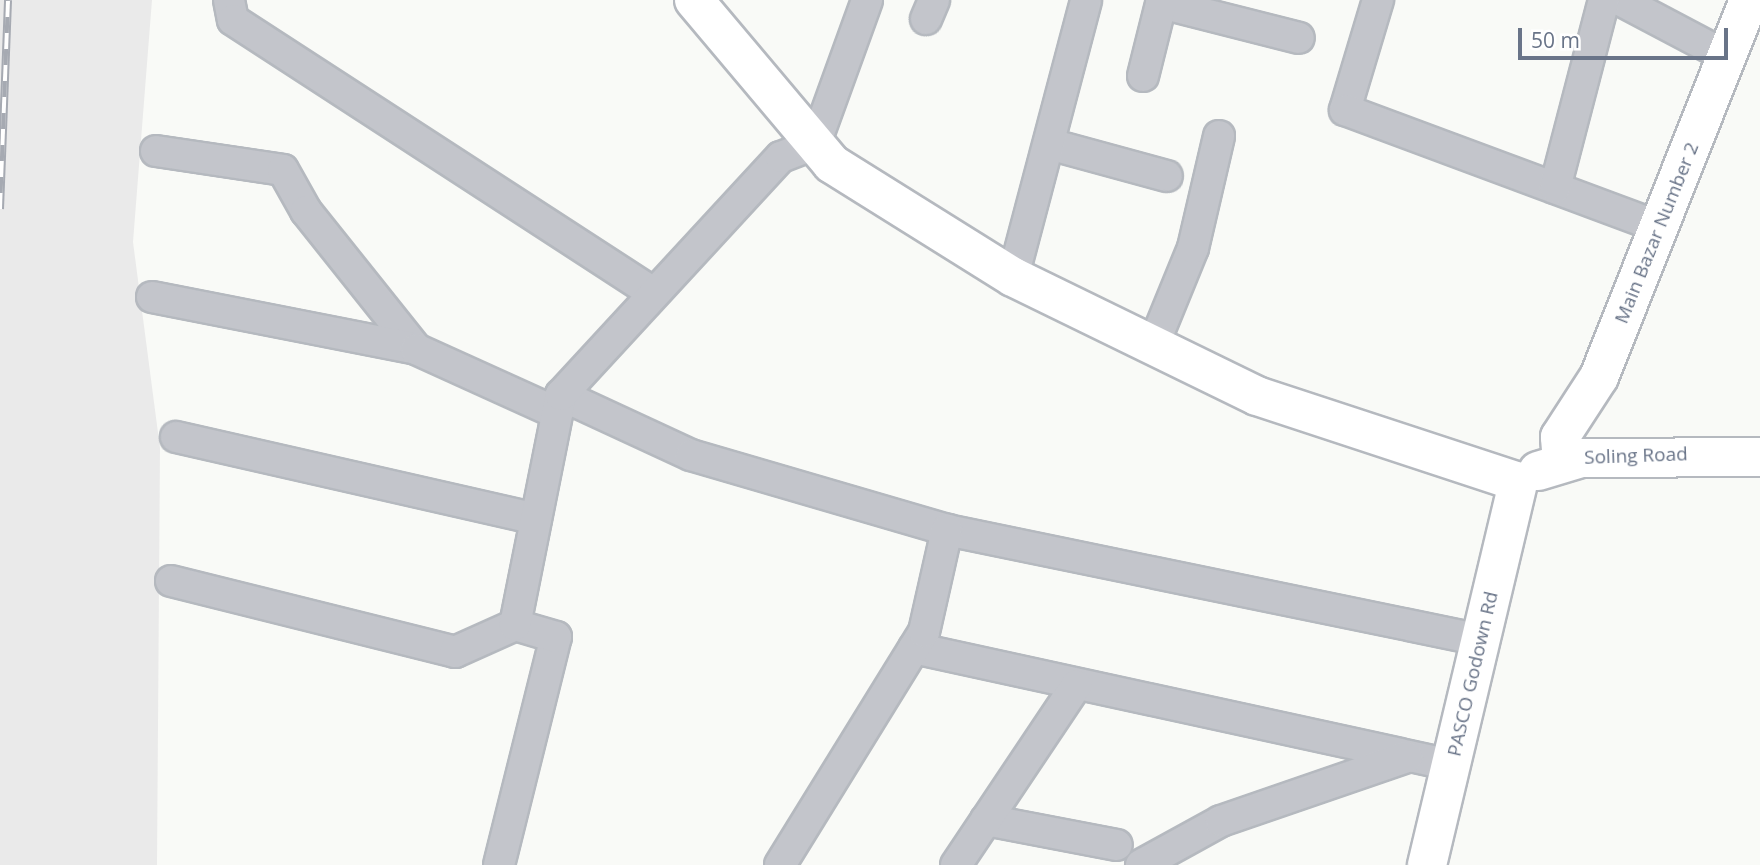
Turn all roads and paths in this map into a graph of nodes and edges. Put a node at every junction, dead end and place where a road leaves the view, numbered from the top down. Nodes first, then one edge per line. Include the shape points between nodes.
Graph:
1 (229, 0) edge
2 (867, 0) edge
3 (1086, 0) edge
4 (1378, 0) edge
5 (1604, 0) edge
6 (1620, 0) edge
7 (1749, 0) edge
8 (1162, 1) edge
9 (704, 4) edge
10 (1298, 38) dead end
11 (1728, 57) junction
12 (1143, 76) dead end
13 (1219, 136) dead end
14 (815, 144) junction
15 (1049, 144) junction
16 (156, 151) dead end
17 (1167, 176) dead end
18 (1555, 188) junction
19 (1660, 227) junction
20 (1013, 277) junction
21 (652, 292) junction
22 (152, 297) dead end
23 (1153, 346) junction
24 (416, 349) junction
25 (559, 404) junction
26 (176, 437) dead end
27 (1760, 457) edge
28 (1562, 461) junction
29 (1518, 482) junction
30 (536, 519) junction
31 (947, 530) junction
32 (171, 581) dead end
33 (515, 625) junction
34 (1481, 640) junction
35 (914, 648) junction
36 (1076, 686) junction
37 (1408, 757) junction
38 (1451, 765) junction
39 (986, 820) junction
40 (1117, 845) dead end
41 (499, 865) edge
42 (780, 865) edge
43 (956, 865) edge
44 (1141, 865) edge
45 (1427, 865) edge

1 - 21 street via 233,20
2 - 14 street
3 - 15 street
4 - 18 street via 1345,110
5 - 18 street
6 - 11 street
7 - 11 street, Main Bazar Number 2
8 - 10 street
8 - 12 street
9 - 14 street
11 - 19 street, Main Bazar Number 2
13 - 23 street via 1193,248
14 - 20 street via 832,164
14 - 21 street via 781,157
15 - 17 street
15 - 20 street
16 - 24 street via 284,170 306,211
18 - 19 street
19 - 28 street, Main Bazar Number 2 via 1599,377 1560,437
20 - 23 street
21 - 25 street
22 - 24 street
23 - 29 street via 1257,396
24 - 25 street
25 - 30 street
25 - 31 street via 691,455
26 - 30 street
27 - 28 street, Soling Road via 1656,454
28 - 29 street, Soling Road
29 - 34 street, PASCO Godown Rd
30 - 33 street
31 - 34 street
31 - 35 street via 924,632
32 - 33 street via 455,652
33 - 41 street via 556,637
34 - 38 street, PASCO Godown Rd
35 - 36 street
35 - 42 street
36 - 37 street
36 - 39 street
37 - 38 street
37 - 44 street via 1221,821
38 - 45 street, PASCO Godown Rd
39 - 40 street
39 - 43 street

